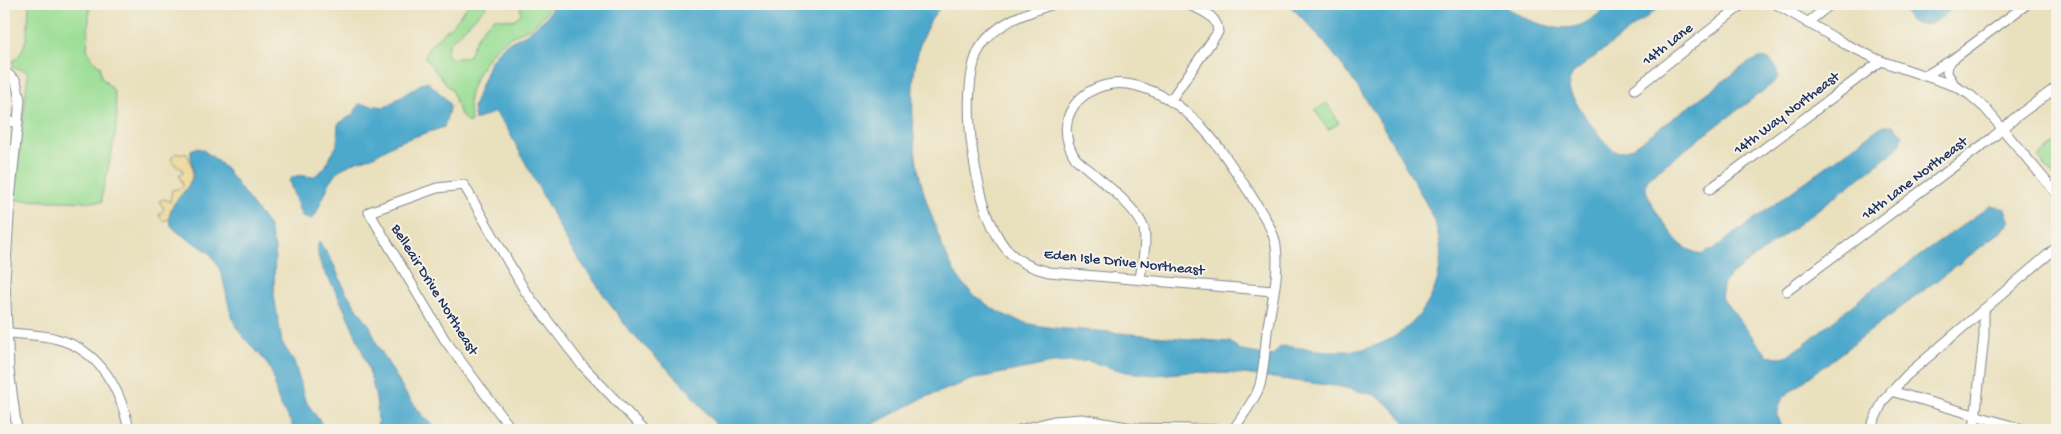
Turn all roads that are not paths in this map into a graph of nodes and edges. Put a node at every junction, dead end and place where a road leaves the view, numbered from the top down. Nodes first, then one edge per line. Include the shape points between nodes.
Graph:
1 (1054, 4) edge
2 (1187, 4) edge
3 (1743, 4) edge
4 (1776, 4) edge
5 (1831, 4) edge
6 (2027, 4) edge
7 (1807, 23) junction
8 (1953, 59) junction
9 (1881, 61) junction
10 (4, 71) edge
11 (1925, 76) junction
12 (1955, 86) junction
13 (2057, 86) edge
14 (1635, 89) dead end
15 (1170, 101) junction
16 (4, 120) edge
17 (18, 123) junction
18 (2003, 129) junction
19 (1710, 189) dead end
20 (2057, 194) edge
21 (7, 199) edge
22 (2057, 247) edge
23 (1140, 280) junction
24 (1273, 291) junction
25 (1788, 291) dead end
26 (1984, 309) junction
27 (5, 332) edge
28 (1891, 391) junction
29 (1977, 416) junction
30 (17, 430) edge
31 (129, 430) edge
32 (512, 430) edge
33 (644, 430) edge
34 (1019, 430) edge
35 (1233, 430) edge
36 (1870, 430) edge
37 (1974, 430) edge
38 (2026, 430) edge

1 - 23 street, Eden Isle Drive Northeast via 1029,12 998,29 987,38 974,60 969,109 972,146 983,198 1001,242 1008,252 1027,265 1049,272
2 - 15 street via 1211,16 1218,32
3 - 14 street, 14th Lane
4 - 7 street
5 - 7 street
6 - 8 street
7 - 9 street
8 - 11 street
8 - 12 street via 1947,74
9 - 11 street
9 - 19 street, 14th Way Northeast
10 - 17 street via 12,76 19,88
11 - 12 street
12 - 18 street via 1978,101
13 - 18 street, 14th Lane Northeast
15 - 23 street via 1136,85 1112,84 1083,95 1072,108 1066,126 1066,138 1076,159 1129,206 1140,220 1145,235
15 - 24 street via 1199,123 1216,142 1266,220 1276,247
16 - 17 street
17 - 21 street
18 - 20 street
18 - 25 street, 14th Lane Northeast
21 - 27 street
22 - 26 street
23 - 24 street, Eden Isle Drive Northeast
24 - 35 street via 1260,386
26 - 28 street
26 - 29 street
27 - 30 street
27 - 31 street via 57,339 83,350 100,364 118,392
28 - 29 street
28 - 36 street
29 - 37 street
29 - 38 street
32 - 33 street, Belleair Drive Northeast via 445,340 369,212 437,188 464,185 525,291 581,364
34 - 35 street via 1054,421 1082,419 1132,428

